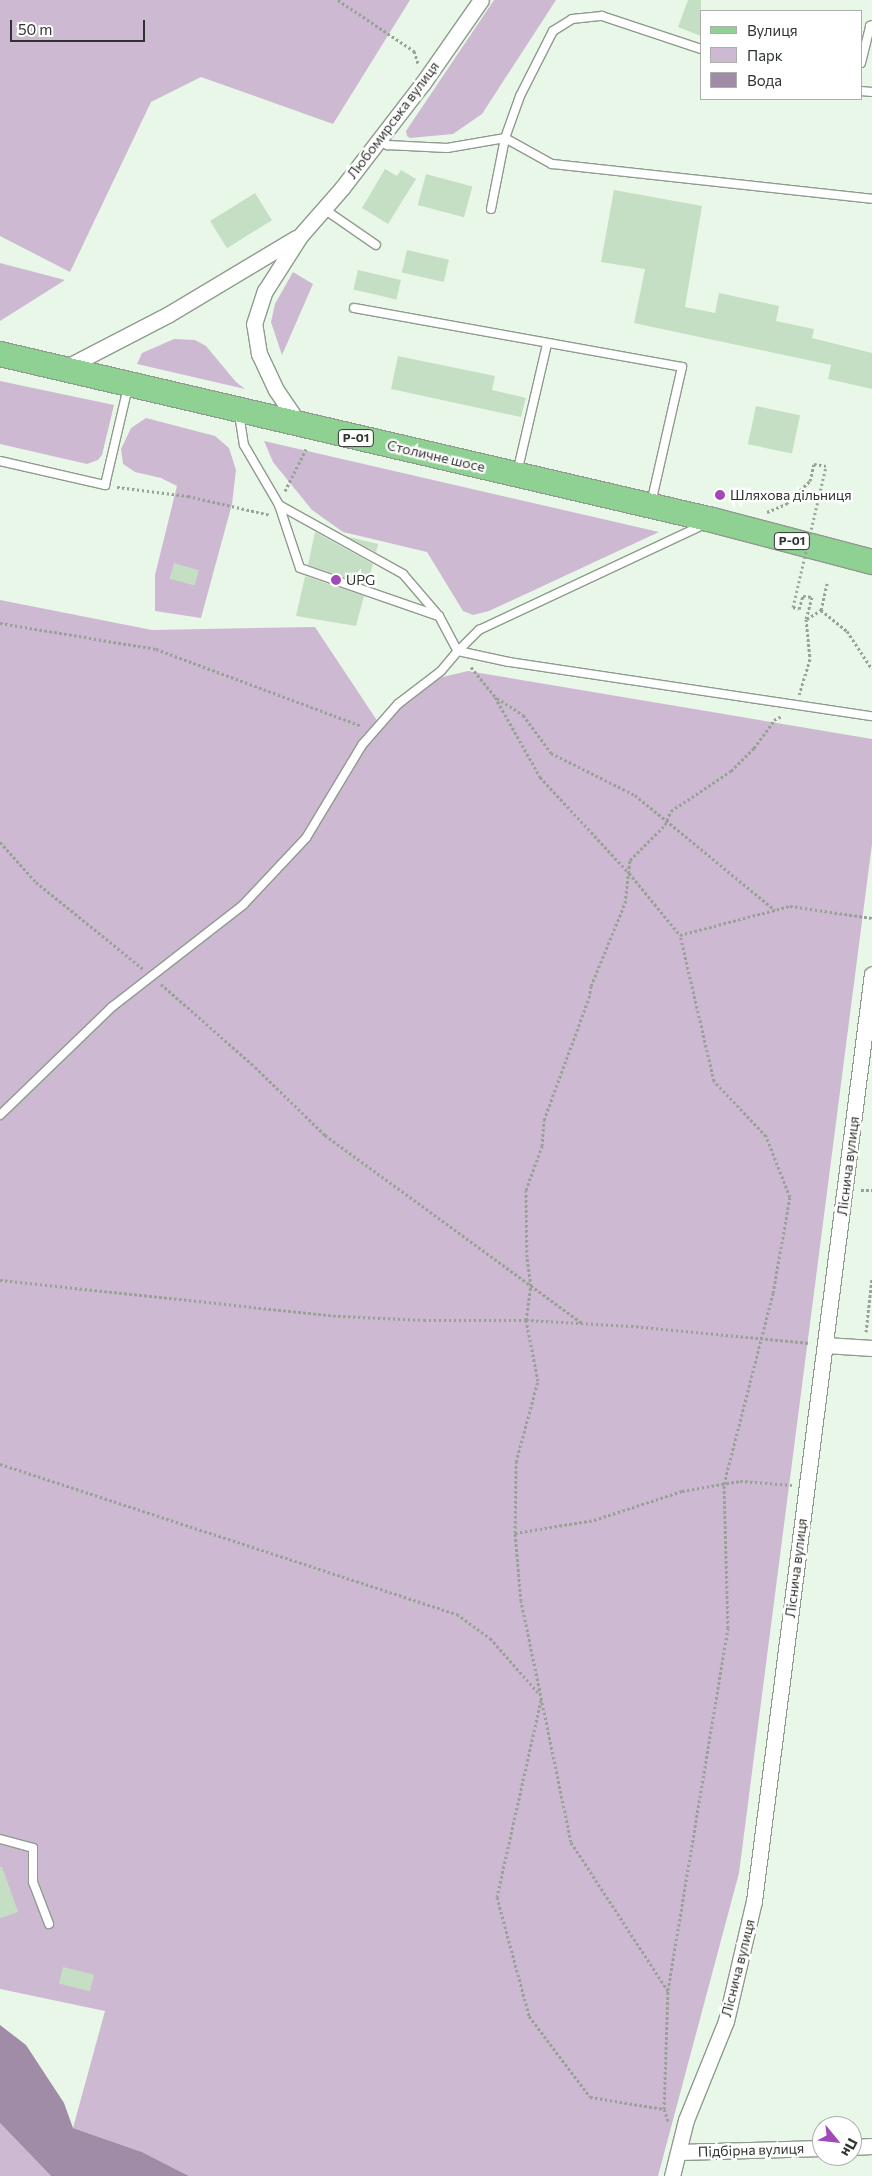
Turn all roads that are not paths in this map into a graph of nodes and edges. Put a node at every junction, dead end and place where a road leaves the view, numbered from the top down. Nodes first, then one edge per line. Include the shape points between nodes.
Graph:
1 (481, 0) edge
2 (872, 24) edge
3 (700, 49) edge
4 (862, 59) edge
5 (505, 138) junction
6 (380, 140) junction
7 (872, 199) edge
8 (324, 209) junction
9 (491, 209) dead end
10 (300, 236) junction
11 (376, 245) dead end
12 (354, 308) dead end
13 (547, 344) junction
14 (0, 354) edge
15 (63, 369) junction
16 (128, 385) junction
17 (238, 410) junction
18 (300, 425) junction
19 (0, 461) edge
20 (516, 475) junction
21 (278, 505) junction
22 (651, 506) junction
23 (712, 520) junction
24 (872, 562) edge
25 (439, 616) junction
26 (458, 651) junction
27 (872, 716) edge
28 (872, 974) edge
29 (0, 1115) edge
30 (825, 1345) junction
31 (868, 1348) edge
32 (0, 1839) edge
33 (49, 1924) dead end
34 (812, 2148) edge
35 (679, 2152) junction
36 (672, 2176) edge

1 - 6 street, Любомирська вулиця
2 - 4 lane
3 - 5 lane via 602,16 572,19 553,31 520,96
5 - 6 lane via 446,148 410,148 387,145
5 - 7 lane via 552,164
5 - 9 lane
6 - 8 street, Любомирська вулиця
8 - 10 street, Любомирська вулиця
8 - 11 lane
10 - 15 street, Любомирська вулиця via 169,314
10 - 18 street, Любомирська вулиця via 265,291 254,324 259,354 276,390
12 - 13 lane
13 - 20 lane
13 - 22 lane via 682,367
14 - 15 main road, Столичне шосе / Р-01
15 - 16 main road, Столичне шосе / Р-01
16 - 17 main road, Столичне шосе / Р-01
16 - 19 lane via 105,485
17 - 18 main road, Столичне шосе / Р-01
17 - 21 lane via 244,445
18 - 20 main road, Столичне шосе / Р-01
20 - 22 main road, Столичне шосе / Р-01
21 - 25 lane via 403,574
21 - 25 lane via 300,568
22 - 23 main road, Столичне шосе / Р-01
23 - 24 main road, Столичне шосе / Р-01
23 - 26 lane via 479,630
25 - 26 lane
26 - 27 lane via 509,662
26 - 29 lane via 440,671 398,704 362,745 306,838 243,905 112,1007
28 - 30 street, Ліснича вулиця
30 - 31 street
30 - 35 street, Ліснича вулиця via 754,1901 726,2021 686,2120
32 - 33 lane via 33,1848 33,1882
34 - 35 street, Підбірна вулиця
35 - 36 street, Ліснича вулиця

